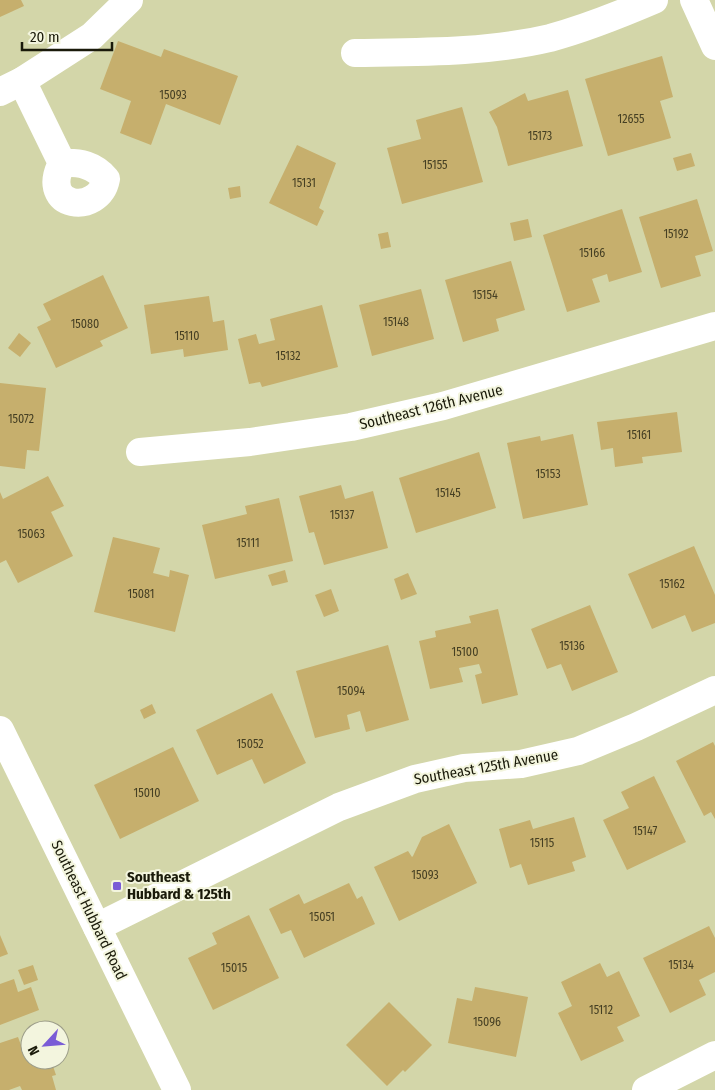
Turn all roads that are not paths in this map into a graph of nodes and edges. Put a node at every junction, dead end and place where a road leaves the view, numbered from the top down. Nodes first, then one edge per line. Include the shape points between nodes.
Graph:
1 (129, 0) edge
2 (654, 0) edge
3 (694, 0) edge
4 (715, 46) edge
5 (355, 53) dead end
6 (11, 86) edge
7 (62, 163) dead end
8 (715, 326) edge
9 (140, 452) dead end
10 (715, 690) edge
11 (0, 730) edge
12 (97, 927) junction
13 (715, 1055) edge
14 (177, 1090) edge
15 (646, 1090) edge

1 - 6 street via 92,36
2 - 5 street via 597,24 548,38 498,47
3 - 4 street
6 - 7 street
8 - 9 street, Southeast 126th Avenue via 443,406 351,427 250,442
10 - 12 street, Southeast 125th Avenue via 578,750 522,764 464,768 414,779 338,807
11 - 12 street, Southeast Hubbard Road
12 - 14 street, Southeast Hubbard Road
13 - 15 street

